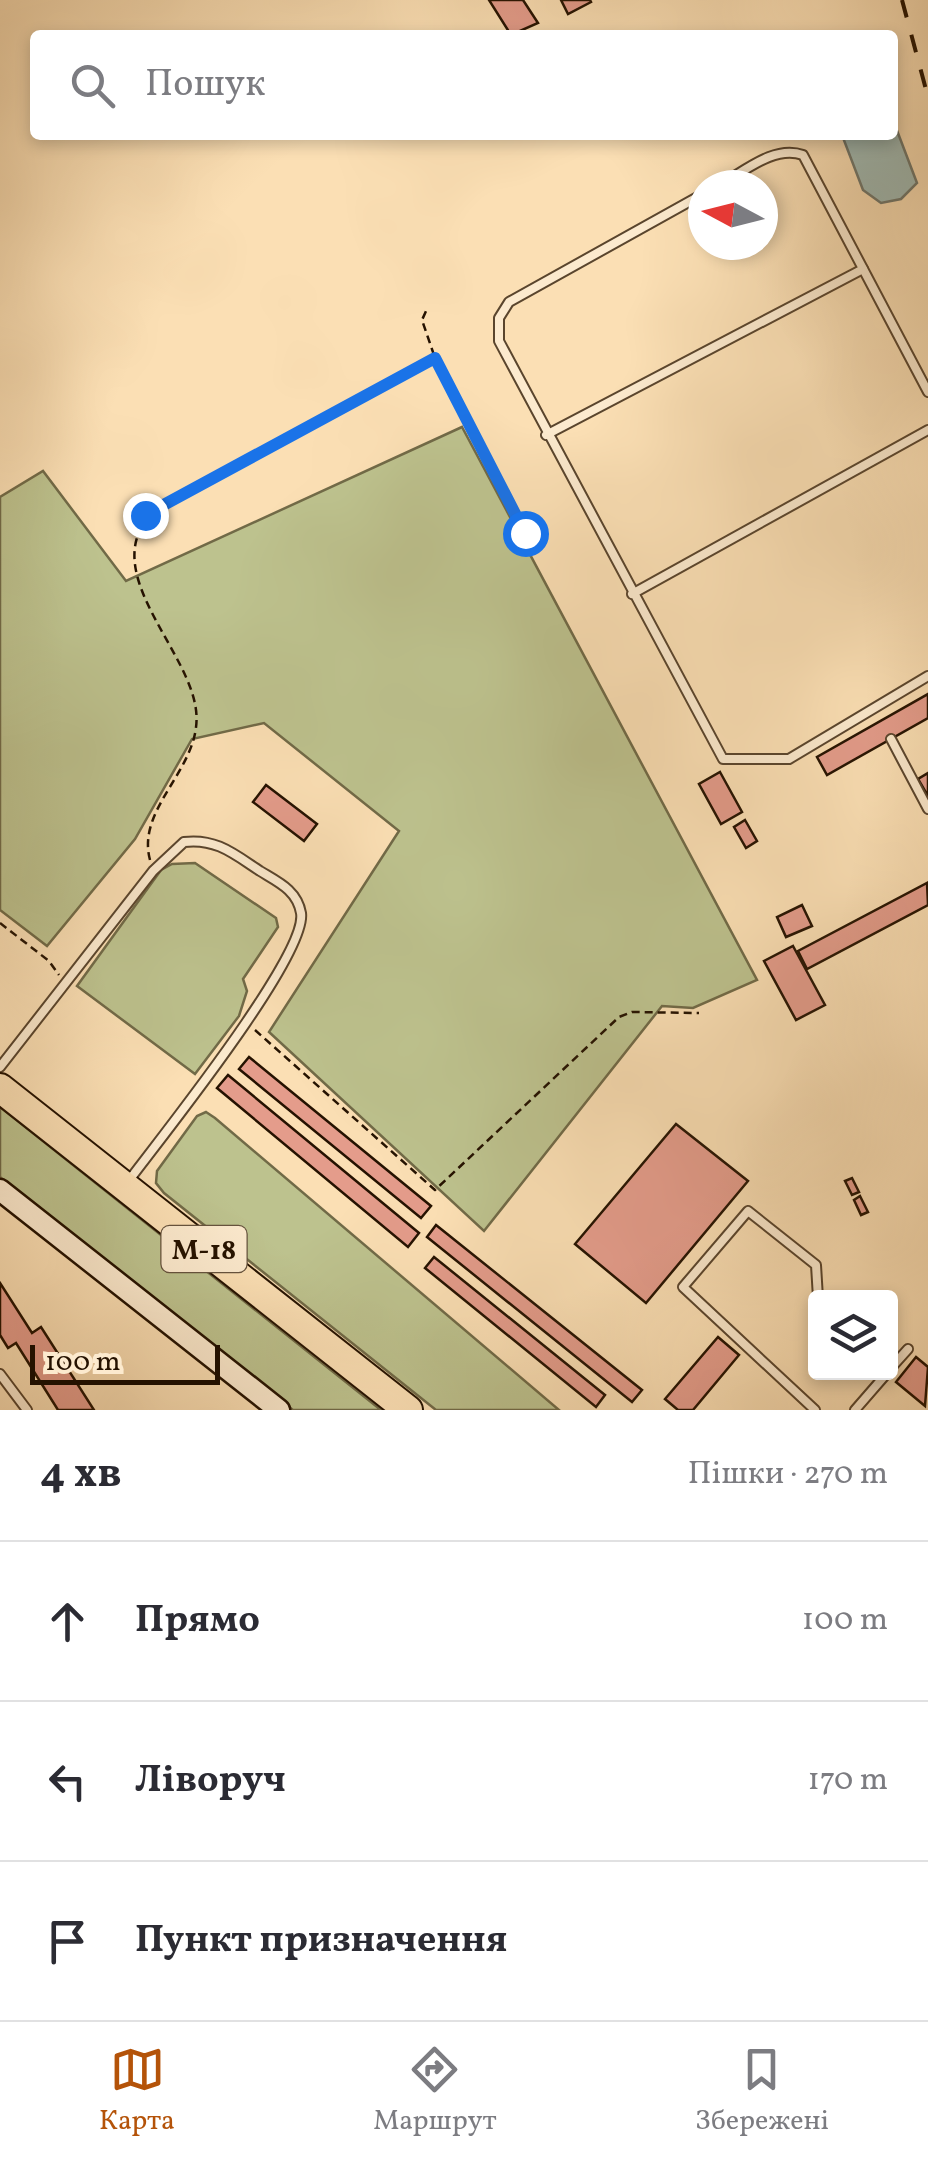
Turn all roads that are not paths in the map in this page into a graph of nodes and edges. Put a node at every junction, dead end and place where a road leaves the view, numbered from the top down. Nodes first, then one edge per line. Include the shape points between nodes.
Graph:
1 (747, 170) edge
2 (688, 202) edge
3 (862, 268) junction
4 (928, 392) edge
5 (928, 430) edge
6 (546, 436) junction
7 (632, 594) junction
8 (928, 676) edge
9 (874, 708) junction
10 (881, 721) dead end
11 (891, 739) dead end
12 (928, 809) edge
13 (0, 1068) edge
14 (0, 1088) edge
15 (124, 1186) junction
16 (0, 1190) edge
17 (818, 1290) edge
18 (908, 1349) dead end
19 (898, 1361) edge
20 (0, 1374) edge
21 (881, 1380) edge
22 (23, 1409) edge
23 (279, 1410) edge
24 (408, 1410) edge
25 (815, 1410) edge
26 (855, 1410) edge

1 - 3 lane via 776,154 803,156
2 - 6 lane via 508,302 499,318 499,341
3 - 4 lane
3 - 6 lane
5 - 7 lane
6 - 7 lane
7 - 9 lane via 728,762 789,759
8 - 9 lane
9 - 10 lane
11 - 12 lane
13 - 15 lane via 184,842 219,844 294,893 302,916 297,938 246,1022
14 - 15 highway, М-18
15 - 24 highway, М-18
16 - 23 street
17 - 25 lane via 816,1265 748,1211 683,1287
18 - 19 lane
20 - 22 lane
21 - 26 lane

